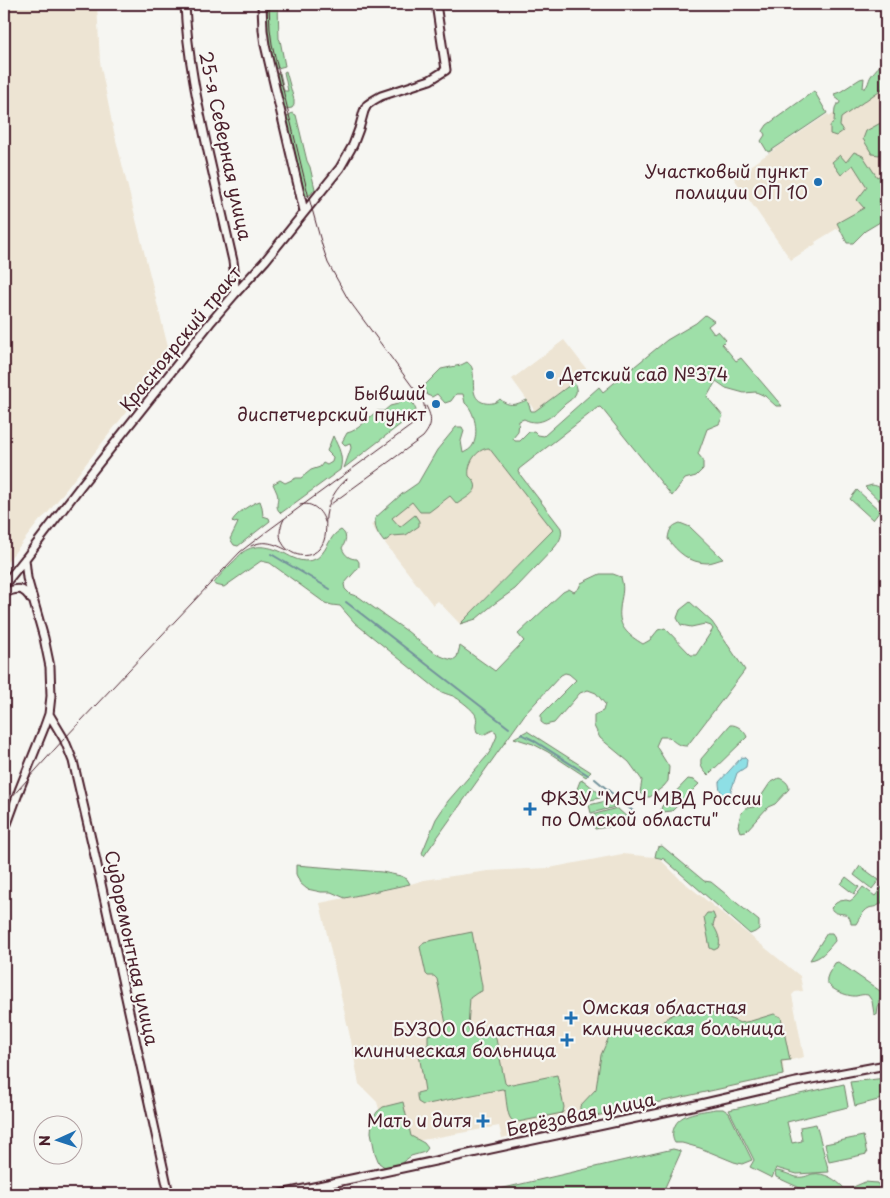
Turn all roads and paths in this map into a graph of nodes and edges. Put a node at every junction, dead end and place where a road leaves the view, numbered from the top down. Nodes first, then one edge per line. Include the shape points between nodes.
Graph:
1 (185, 4) edge
2 (262, 4) edge
3 (436, 4) edge
4 (304, 212) junction
5 (234, 295) junction
6 (25, 559) junction
7 (4, 585) edge
8 (4, 593) edge
9 (34, 603) junction
10 (49, 714) junction
11 (4, 832) edge
12 (886, 1065) edge
13 (169, 1194) edge
14 (282, 1194) edge

1 - 5 main road, 25-я Северная улица via 200,112 233,261
2 - 4 main road via 265,45
3 - 4 main road, Красноярский тракт via 446,70 430,80 381,96 368,105 353,145 340,168
4 - 5 main road, Красноярский тракт
5 - 6 main road, Красноярский тракт
6 - 7 main road, Красноярский тракт
6 - 9 main road
8 - 9 main road via 21,589
9 - 10 main road via 50,667
10 - 11 main road
10 - 13 main road, Судоремонтная улица via 69,750 75,770
12 - 14 main road, Берёзовая улица

